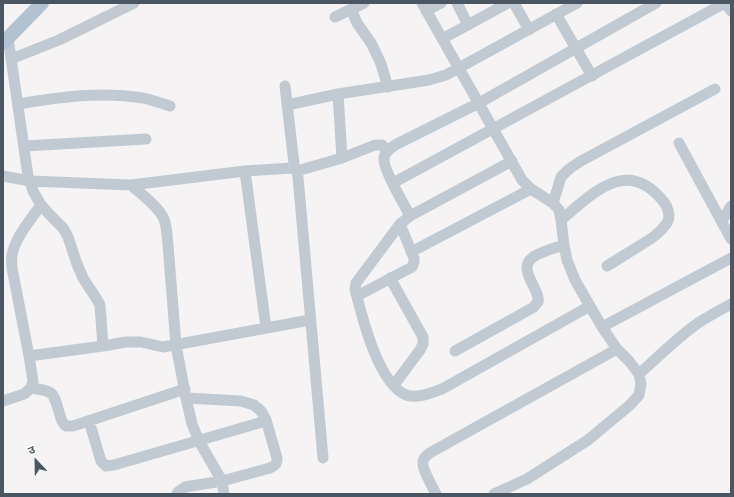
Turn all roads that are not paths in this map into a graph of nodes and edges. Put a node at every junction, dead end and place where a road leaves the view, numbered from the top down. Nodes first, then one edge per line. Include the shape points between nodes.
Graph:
1 (42, 3) edge
2 (134, 3) edge
3 (364, 3) edge
4 (441, 3) edge
5 (457, 3) edge
6 (508, 3) edge
7 (514, 3) edge
8 (577, 3) edge
9 (656, 3) edge
10 (725, 3) edge
11 (424, 7) edge
12 (351, 9) junction
13 (731, 12) edge
14 (556, 14) junction
15 (335, 17) dead end
16 (468, 25) junction
17 (529, 30) junction
18 (442, 39) junction
19 (6, 40) edge
20 (576, 48) junction
21 (11, 59) junction
22 (459, 68) junction
23 (592, 76) junction
24 (285, 86) dead end
25 (388, 86) junction
26 (715, 88) dead end
27 (338, 94) junction
28 (479, 103) junction
29 (18, 104) junction
30 (170, 106) dead end
31 (287, 106) junction
32 (494, 130) junction
33 (146, 139) dead end
34 (679, 143) dead end
35 (24, 146) junction
36 (387, 151) junction
37 (342, 158) junction
38 (512, 161) junction
39 (245, 170) junction
40 (295, 170) junction
41 (3, 176) edge
42 (30, 181) junction
43 (393, 183) junction
44 (130, 185) junction
45 (531, 190) junction
46 (553, 203) junction
47 (41, 205) junction
48 (731, 206) edge
49 (410, 216) junction
50 (561, 220) junction
51 (722, 221) junction
52 (400, 224) junction
53 (731, 239) edge
54 (564, 245) junction
55 (411, 252) junction
56 (731, 258) edge
57 (607, 266) dead end
58 (390, 278) junction
59 (357, 296) junction
60 (731, 304) edge
61 (590, 306) junction
62 (310, 320) junction
63 (602, 327) junction
64 (266, 328) junction
65 (176, 345) junction
66 (103, 346) junction
67 (617, 349) junction
68 (455, 351) dead end
69 (29, 356) junction
70 (639, 374) junction
71 (394, 385) junction
72 (31, 388) junction
73 (185, 394) junction
74 (3, 401) edge
75 (89, 421) junction
76 (266, 421) junction
77 (199, 441) junction
78 (323, 458) dead end
79 (222, 481) junction
80 (177, 494) edge
81 (224, 494) edge
82 (436, 494) edge
83 (494, 494) edge

1 - 19 main road
2 - 21 street via 59,40
3 - 12 street
4 - 11 street
5 - 16 street
6 - 16 street
7 - 17 street
8 - 14 street
9 - 20 street
10 - 13 street
10 - 23 street
11 - 18 street
12 - 15 street
12 - 25 street via 376,53
14 - 17 street
14 - 20 street
16 - 18 street
17 - 22 street
18 - 22 street
19 - 21 street
20 - 23 street
20 - 28 street
21 - 29 street
22 - 25 street via 429,80
22 - 28 street
23 - 32 street
24 - 31 street
25 - 27 street
26 - 46 street via 580,161 561,177
27 - 31 street
27 - 37 street
28 - 32 street
28 - 36 street
29 - 30 street via 86,95 116,95 145,98
29 - 35 street
31 - 40 street
32 - 38 street
32 - 43 street
33 - 35 street
34 - 51 street
35 - 42 street
36 - 37 street via 382,144 375,145
36 - 43 street via 384,157 385,167
37 - 40 street
38 - 45 street via 522,180
38 - 49 street
39 - 40 street
39 - 44 street
39 - 64 street
40 - 62 street via 298,177
41 - 42 street
42 - 44 street
42 - 47 street
43 - 49 street
44 - 65 street via 160,212 164,220
45 - 46 street
45 - 55 street
46 - 50 street via 559,210
47 - 66 street via 63,228 83,278 100,305
47 - 69 street via 21,234 11,256
48 - 51 street
49 - 52 street
50 - 54 street
50 - 57 street via 590,195 615,182 628,180 641,183 656,192 669,213 668,221 655,236
51 - 53 street
52 - 55 street
52 - 59 street via 356,283
54 - 61 street via 571,272
54 - 68 street via 536,255 527,265 538,298 538,303 534,307
55 - 58 street via 414,262 412,267
56 - 63 street
58 - 59 street
58 - 71 street via 422,337 423,344
59 - 71 street via 368,336 386,375
60 - 70 street via 684,333
61 - 63 street
61 - 71 street via 428,395 408,395
62 - 64 street
62 - 78 street
63 - 67 street
64 - 65 street
65 - 66 street via 163,347 141,342 126,342
65 - 73 street
66 - 69 street
67 - 70 street
67 - 82 street via 427,455 422,465
69 - 72 street via 33,381
70 - 83 street via 639,395 630,406 588,440 527,480
72 - 74 street via 24,394
72 - 75 street via 52,393 62,423 66,426
73 - 75 street
73 - 76 street via 254,405
73 - 77 street
75 - 77 street via 101,461 106,466
76 - 77 street
76 - 79 street via 277,458 275,466
77 - 79 street
79 - 80 street via 185,488
79 - 81 street

